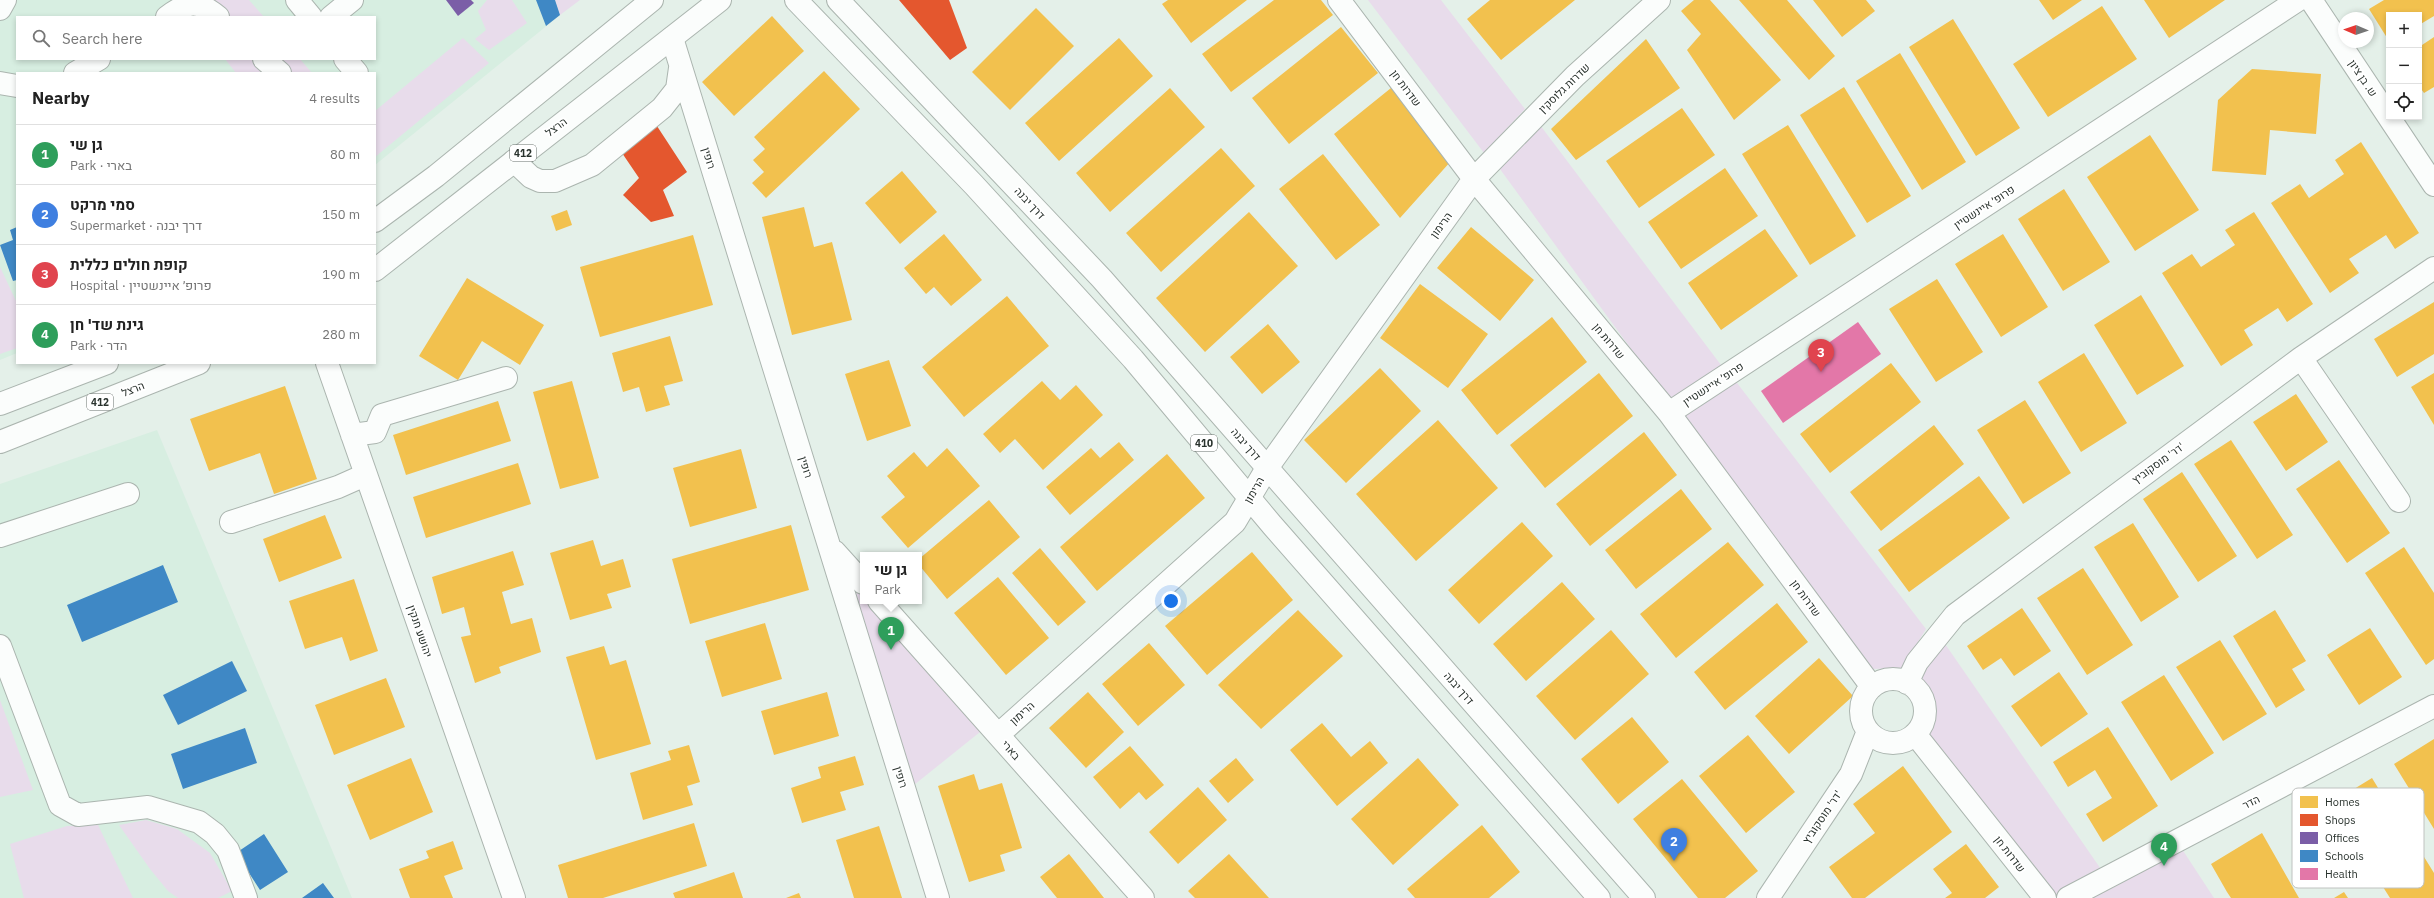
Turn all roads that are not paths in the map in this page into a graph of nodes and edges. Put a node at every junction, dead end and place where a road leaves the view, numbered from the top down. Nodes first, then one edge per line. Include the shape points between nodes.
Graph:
1 (5, 0) edge
2 (297, 0) edge
3 (352, 0) edge
4 (720, 0) edge
5 (796, 0) edge
6 (838, 0) edge
7 (1339, 0) edge
8 (1659, 0) edge
9 (2298, 0) edge
10 (2311, 0) edge
11 (646, 3) edge
12 (0, 9) edge
13 (853, 9) edge
14 (168, 16) edge
15 (217, 16) edge
16 (310, 16) edge
17 (332, 16) edge
18 (672, 38) junction
19 (97, 60) edge
20 (265, 60) edge
21 (346, 60) edge
22 (680, 68) junction
23 (77, 72) edge
24 (279, 72) edge
25 (356, 72) edge
26 (0, 83) edge
27 (16, 86) edge
28 (514, 161) junction
29 (1474, 179) junction
30 (2434, 185) edge
31 (376, 220) edge
32 (2434, 268) edge
33 (376, 269) edge
34 (2301, 358) junction
35 (104, 364) edge
36 (196, 364) edge
37 (327, 364) edge
38 (506, 378) dead end
39 (0, 404) edge
40 (1669, 413) junction
41 (352, 435) junction
42 (0, 442) edge
43 (1267, 468) junction
44 (365, 475) junction
45 (128, 494) dead end
46 (1250, 496) junction
47 (2399, 501) dead end
48 (231, 522) dead end
49 (0, 536) edge
50 (830, 547) junction
51 (860, 580) edge
52 (882, 604) edge
53 (0, 646) edge
54 (1907, 683) junction
55 (1872, 687) junction
56 (2434, 706) edge
57 (1868, 731) junction
58 (1914, 734) junction
59 (998, 735) junction
60 (246, 898) edge
61 (514, 898) edge
62 (938, 898) edge
63 (1143, 898) edge
64 (1599, 898) edge
65 (1644, 898) edge
66 (1768, 898) edge
67 (2045, 898) edge
68 (2068, 898) edge

1 - 12 street
2 - 16 street
3 - 17 street
4 - 18 street, הרצל / 412
5 - 46 street, 410 via 974,185 1128,353
6 - 13 street, דרך יבנה / 410
7 - 29 street, שדרות חן
8 - 29 street, שדרות גלוסקין via 1575,76
9 - 40 street, פרופ׳ איינשטיין
10 - 30 street, ש. בן ציון
11 - 31 street via 436,176
13 - 43 street, דרך יבנה / 410 via 1102,279
14 - 15 street via 182,6 191,4 203,5
18 - 22 street, רופין
18 - 28 street, הרצל / 412
19 - 23 street
20 - 24 street
21 - 25 street
22 - 28 street via 677,89 662,108 592,165 555,181 540,181 531,177
22 - 50 street, רופין
26 - 27 street
28 - 33 street, הרצל / 412
29 - 40 street, שדרות חן
29 - 43 street, הרימון
32 - 34 street, דר' מוסקוביץ'
34 - 47 street
34 - 54 street, דר' מוסקוביץ' via 1955,615 1917,662
35 - 39 street
36 - 42 street, הרצל / 412
37 - 41 street, יהושע חנקין
38 - 41 street via 382,415 375,432
40 - 55 street, שדרות חן
41 - 44 street, יהושע חנקין
43 - 46 street, הרימון
43 - 65 street, דרך יבנה / 410
44 - 48 street via 338,487
44 - 61 street, יהושע חנקין
45 - 49 street
46 - 59 street, הרימון via 1235,522
46 - 64 street, 410 via 1272,525
50 - 51 street
50 - 62 street, רופין
52 - 59 street, בארי
53 - 60 street via 60,805 78,816 148,807 200,822 215,834 228,850
54 - 55 street via 1892,679 1881,681
54 - 58 street via 1916,689 1925,709 1924,720
55 - 57 street via 1863,699 1861,710
56 - 68 street, הדר
57 - 58 street via 1884,742 1895,743 1911,738
57 - 66 street, דר' מוסקוביץ' via 1851,774
58 - 67 street, שדרות חן
59 - 63 street, בארי

